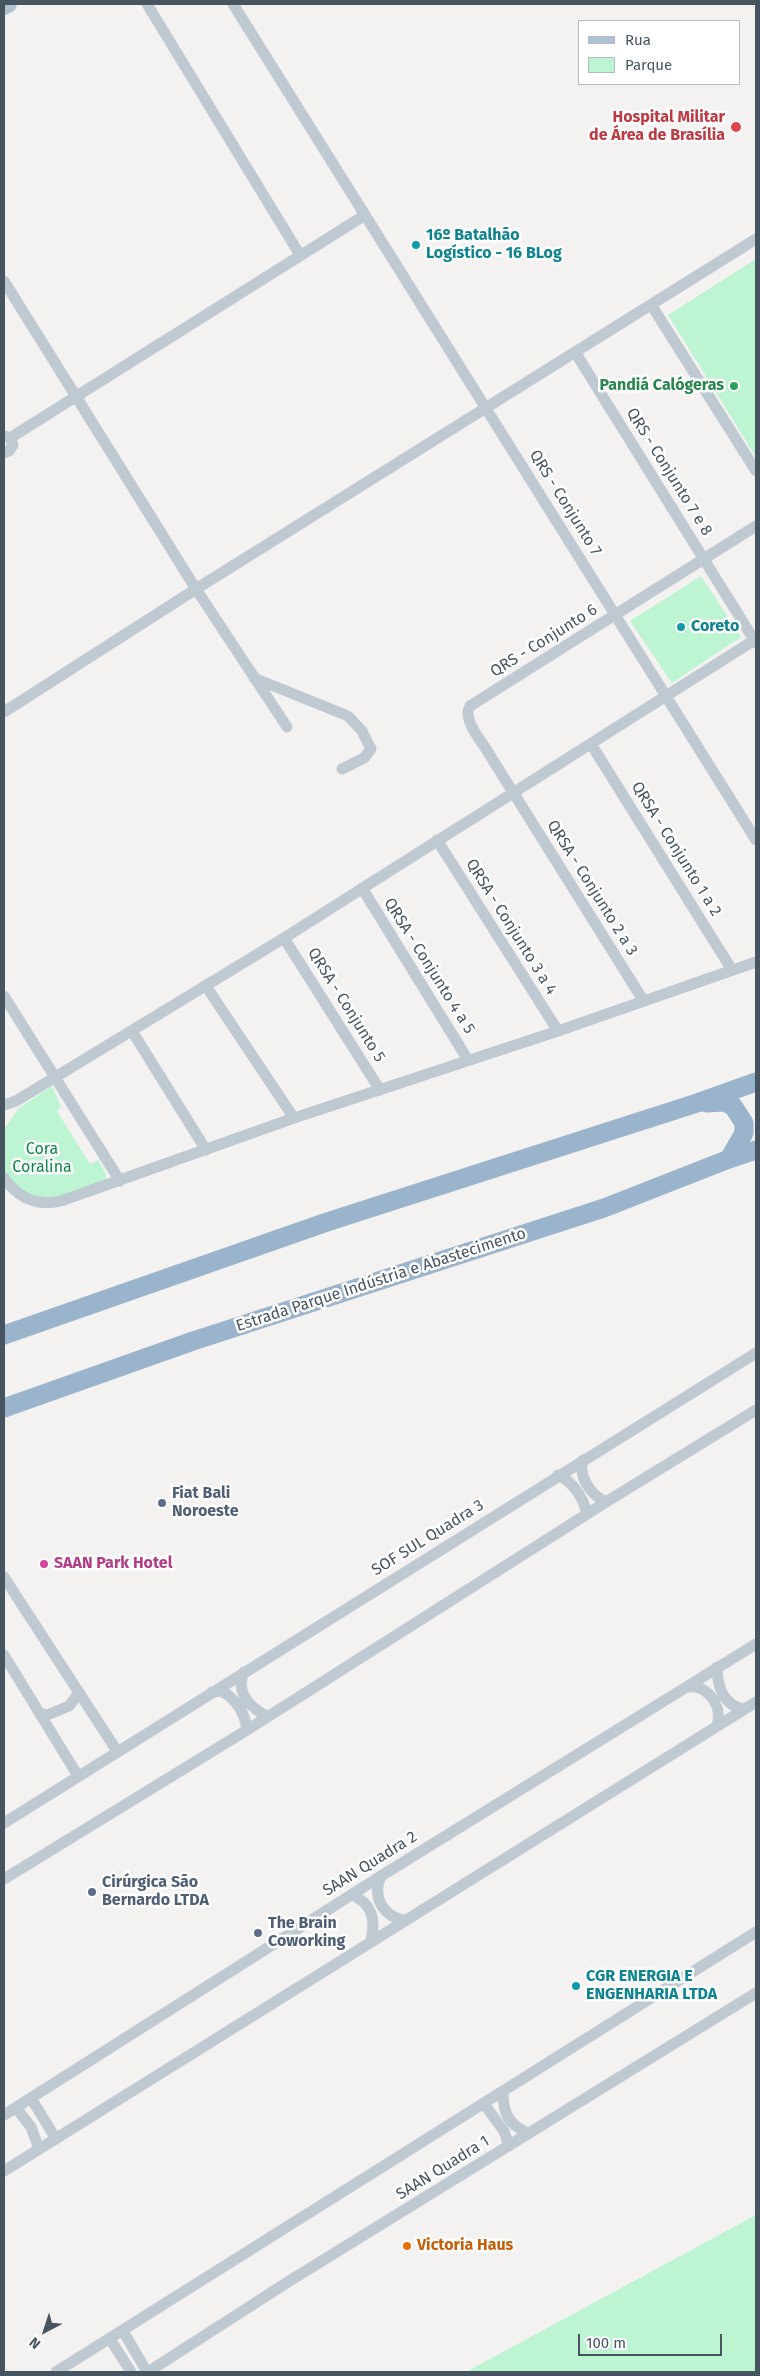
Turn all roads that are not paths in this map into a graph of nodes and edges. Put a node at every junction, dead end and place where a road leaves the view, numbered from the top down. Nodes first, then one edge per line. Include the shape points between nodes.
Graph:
1 (8, 4) edge
2 (147, 4) edge
3 (233, 4) edge
4 (4, 6) edge
5 (365, 215) junction
6 (756, 240) edge
7 (300, 255) junction
8 (4, 281) edge
9 (652, 306) junction
10 (575, 352) junction
11 (76, 395) junction
12 (487, 409) junction
13 (7, 437) edge
14 (4, 453) edge
15 (756, 471) edge
16 (756, 526) edge
17 (704, 558) junction
18 (196, 589) junction
19 (615, 615) junction
20 (756, 641) edge
21 (254, 678) junction
22 (666, 696) junction
23 (4, 712) edge
24 (468, 718) joint
25 (287, 726) dead end
26 (591, 744) junction
27 (342, 770) dead end
28 (514, 793) junction
29 (437, 840) junction
30 (756, 840) edge
31 (362, 888) junction
32 (284, 938) junction
33 (756, 962) edge
34 (732, 970) junction
35 (206, 986) junction
36 (4, 996) edge
37 (643, 1000) junction
38 (132, 1031) junction
39 (558, 1031) junction
40 (468, 1060) junction
41 (54, 1077) junction
42 (756, 1082) edge
43 (380, 1090) junction
44 (16, 1101) junction
45 (697, 1104) junction
46 (4, 1105) edge
47 (4, 1114) edge
48 (294, 1118) junction
49 (206, 1150) junction
50 (756, 1150) edge
51 (729, 1158) junction
52 (4, 1178) edge
53 (120, 1181) junction
54 (4, 1335) edge
55 (756, 1353) edge
56 (34, 1398) junction
57 (4, 1408) edge
58 (756, 1410) edge
59 (4, 1416) edge
60 (583, 1460) junction
61 (558, 1476) junction
62 (606, 1502) junction
63 (587, 1514) junction
64 (4, 1576) edge
65 (756, 1644) edge
66 (6, 1663) edge
67 (717, 1667) junction
68 (244, 1672) junction
69 (688, 1687) junction
70 (211, 1692) junction
71 (78, 1694) junction
72 (756, 1702) edge
73 (744, 1709) junction
74 (40, 1712) junction
75 (267, 1716) junction
76 (717, 1725) junction
77 (247, 1730) junction
78 (117, 1752) junction
79 (78, 1776) junction
80 (4, 1823) edge
81 (381, 1876) junction
82 (4, 1879) edge
83 (352, 1895) junction
84 (404, 1920) junction
85 (756, 1932) edge
86 (371, 1940) junction
87 (756, 1993) edge
88 (503, 2092) junction
89 (31, 2098) junction
90 (484, 2104) junction
91 (16, 2108) junction
92 (4, 2115) edge
93 (528, 2133) junction
94 (56, 2139) junction
95 (509, 2146) junction
96 (39, 2149) junction
97 (4, 2171) edge
98 (123, 2331) junction
99 (110, 2339) junction
100 (56, 2372) edge
101 (131, 2372) edge
102 (147, 2372) edge

1 - 4 main road
2 - 7 street
3 - 5 street, QRS - Conjunto 7
5 - 7 street
5 - 12 street, QRS - Conjunto 7
6 - 9 street
7 - 11 street
8 - 11 street
9 - 10 street
9 - 15 street
10 - 12 street
10 - 17 street, QRS - Conjunto 7 e 8
11 - 13 street
11 - 18 street
12 - 18 street
12 - 19 street, QRS - Conjunto 7
13 - 14 street via 12,448
16 - 17 street
17 - 19 street
17 - 20 street, QRS - Conjunto 7 e 8
18 - 21 street
18 - 23 street
19 - 22 street, QRS - Conjunto 6
19 - 24 street, QRS - Conjunto 6 via 470,706
20 - 22 street
21 - 25 street
21 - 27 street via 341,712 354,722 371,749 364,758
22 - 26 street
22 - 30 street, QRS - Conjunto 6
24 - 28 street, QRSA - Conjunto 2 a 3
26 - 28 street
26 - 34 street, QRSA - Conjunto 1 a 2
28 - 29 street
28 - 37 street, QRSA - Conjunto 2 a 3
29 - 31 street
29 - 39 street, QRSA - Conjunto 3 a 4
31 - 32 street
31 - 40 street, QRSA - Conjunto 4 a 5
32 - 35 street
32 - 43 street, QRSA - Conjunto 5
33 - 34 street
34 - 37 street
35 - 38 street
35 - 48 street
36 - 41 street
37 - 39 street
38 - 41 street
38 - 49 street
39 - 40 street
40 - 43 street
41 - 44 street
41 - 53 street
42 - 45 highway
43 - 48 street
44 - 46 street
44 - 47 street
45 - 51 highway via 724,1102 741,1115 744,1133
45 - 54 highway via 327,1222
48 - 49 street
49 - 53 street
50 - 51 highway, Estrada Parque Indústria e Abastecimento
51 - 56 highway, Estrada Parque Indústria e Abastecimento via 604,1208 193,1342
52 - 53 street via 26,1199 43,1204
55 - 60 street, SOF SUL Quadra 3
56 - 57 highway, Estrada Parque Indústria e Abastecimento
56 - 59 street
58 - 62 street
60 - 61 street, SOF SUL Quadra 3
60 - 62 street via 582,1474 586,1482 598,1498
61 - 63 street via 573,1485
61 - 68 street, SOF SUL Quadra 3
62 - 63 street
63 - 75 street
64 - 71 street
65 - 67 street, SAAN Quadra 2
66 - 74 street
67 - 69 street, SAAN Quadra 2
67 - 73 street via 717,1682 722,1694 736,1708
68 - 70 street, SOF SUL Quadra 3
68 - 75 street via 240,1688 245,1698 257,1712
69 - 76 street via 696,1685 706,1691 720,1716
69 - 81 street, SAAN Quadra 2
70 - 77 street via 222,1691 235,1702 246,1720
70 - 78 street, SOF SUL Quadra 3
71 - 74 street via 64,1708 47,1715
71 - 78 street
72 - 73 street
73 - 76 street
74 - 79 street
75 - 77 street
76 - 84 street
77 - 82 street
78 - 79 street, SOF SUL Quadra 3
79 - 80 street, SOF SUL Quadra 3
81 - 83 street, SAAN Quadra 2
81 - 84 street via 376,1891 378,1898 389,1914
83 - 86 street via 362,1899 370,1910 374,1923
83 - 89 street, SAAN Quadra 2
84 - 86 street
85 - 88 street
86 - 94 street
87 - 93 street, SAAN Quadra 1
88 - 90 street
88 - 93 street via 507,2118
89 - 91 street, SAAN Quadra 2
89 - 94 street
90 - 95 street via 504,2131
90 - 98 street
91 - 92 street, SAAN Quadra 2
91 - 96 street via 30,2127
93 - 95 street, SAAN Quadra 1
94 - 96 street
95 - 102 street, SAAN Quadra 1
96 - 97 street
98 - 99 street
98 - 102 street
99 - 100 street
99 - 101 street

